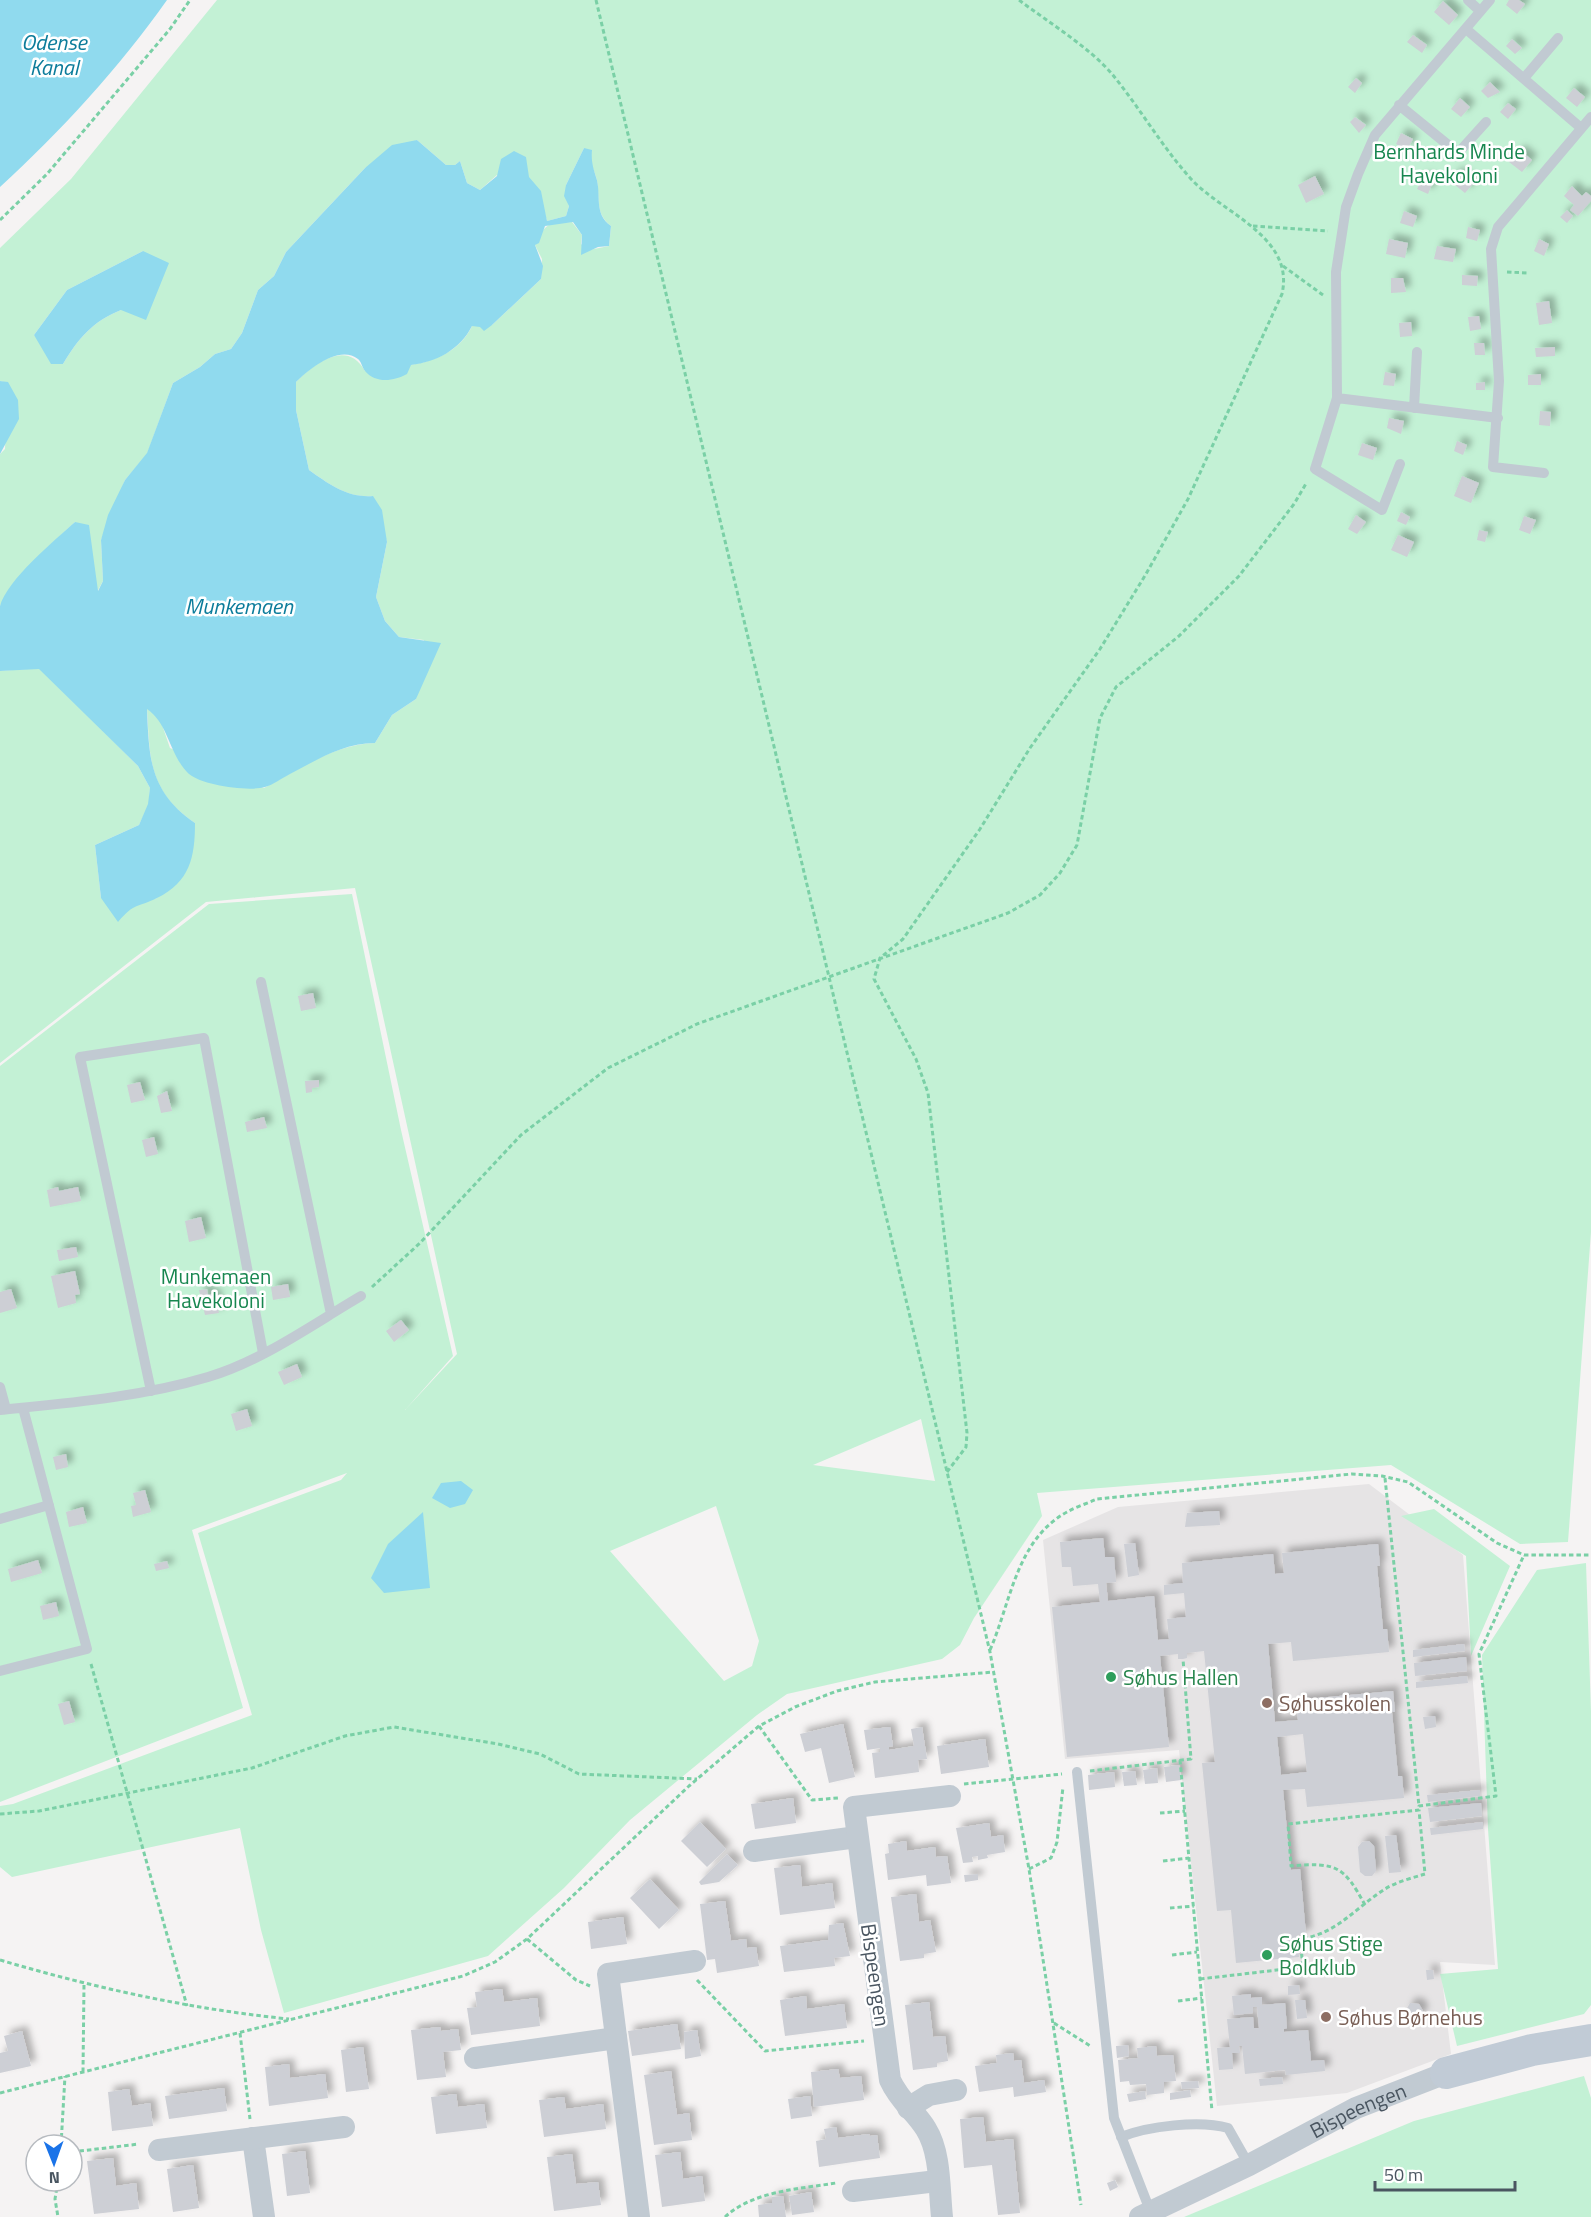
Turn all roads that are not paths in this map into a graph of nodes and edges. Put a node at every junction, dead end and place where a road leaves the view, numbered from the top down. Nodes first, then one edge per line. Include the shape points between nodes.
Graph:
1 (1468, 0) edge
2 (1490, 0) edge
3 (1480, 11) junction
4 (1466, 29) junction
5 (1558, 38) dead end
6 (1525, 77) junction
7 (1399, 105) junction
8 (1591, 117) edge
9 (1486, 122) dead end
10 (1581, 128) junction
11 (1417, 352) dead end
12 (1338, 398) junction
13 (1414, 408) junction
14 (1498, 418) junction
15 (1400, 464) dead end
16 (1544, 473) dead end
17 (261, 982) dead end
18 (361, 1296) road end
19 (331, 1314) junction
20 (263, 1353) junction
21 (0, 1387) edge
22 (151, 1391) junction
23 (23, 1408) junction
24 (3, 1410) edge
25 (49, 1505) junction
26 (0, 1519) edge
27 (0, 1671) edge
28 (1077, 1772) road end
29 (950, 1796) road end
30 (857, 1837) junction
31 (754, 1851) dead end
32 (695, 1961) road end
33 (616, 2038) junction
34 (1590, 2040) edge
35 (475, 2058) dead end
36 (1446, 2073) joint
37 (956, 2090) dead end
38 (908, 2108) junction
39 (344, 2127) dead end
40 (253, 2138) junction
41 (1121, 2138) junction
42 (159, 2150) road end
43 (1249, 2165) junction
44 (937, 2181) junction
45 (854, 2191) road end
46 (1146, 2215) edge
47 (264, 2217) edge
48 (639, 2217) edge
49 (942, 2217) edge

1 - 3 lane
2 - 3 lane
3 - 4 lane
4 - 6 lane
4 - 7 lane
5 - 6 lane
6 - 10 lane
7 - 9 lane via 1458,153
7 - 12 lane via 1375,135 1341,232 1335,304
8 - 10 lane
10 - 14 lane via 1498,227 1491,249
11 - 13 lane
12 - 13 lane
12 - 15 lane via 1315,469 1382,510
13 - 14 lane
14 - 16 lane via 1493,467
17 - 19 lane
18 - 19 lane
19 - 20 lane
20 - 22 lane via 210,1377
20 - 22 lane via 204,1038 80,1057
21 - 24 lane
22 - 23 lane
23 - 24 lane
23 - 25 lane
25 - 26 lane
25 - 27 lane via 87,1648
28 - 41 lane via 1106,2056 1114,2118
29 - 30 street, Bispeengen via 854,1807
30 - 31 street
30 - 38 street, Bispeengen via 890,2080 898,2098
32 - 33 street via 608,1974
33 - 35 street
33 - 48 street
34 - 36 street, Bispeengen via 1532,2050
36 - 43 street, Bispeengen via 1356,2108
37 - 38 street via 929,2095
38 - 44 street, Bispeengen via 926,2129 934,2148
39 - 40 street
40 - 42 street
40 - 47 street
41 - 43 lane via 1137,2131 1213,2123 1228,2127
41 - 46 lane
43 - 46 street, Bispeengen
44 - 45 street
44 - 49 street, Bispeengen

